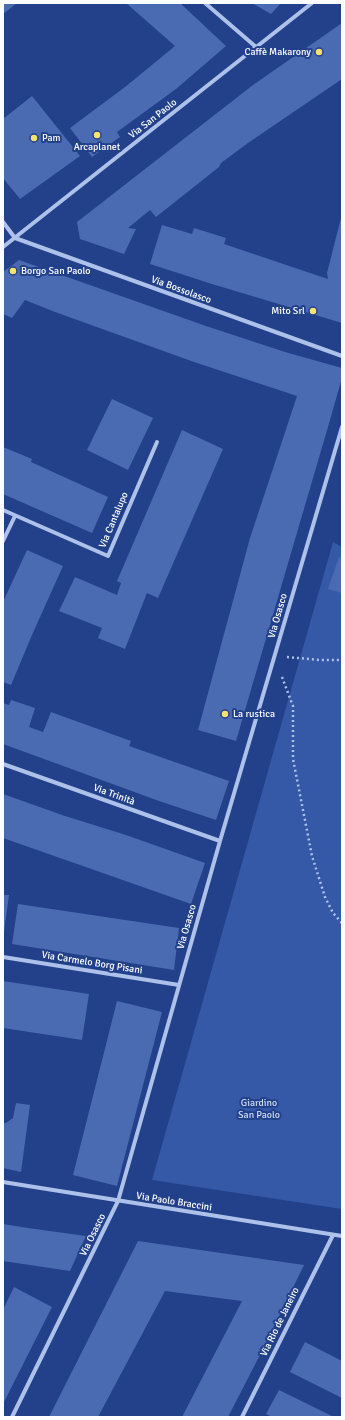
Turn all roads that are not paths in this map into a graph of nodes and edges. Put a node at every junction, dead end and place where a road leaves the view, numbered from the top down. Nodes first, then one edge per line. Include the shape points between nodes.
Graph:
1 (205, 3) edge
2 (312, 3) edge
3 (256, 48) junction
4 (3, 222) edge
5 (15, 238) junction
6 (3, 247) edge
7 (342, 356) edge
8 (342, 427) edge
9 (157, 442) dead end
10 (3, 510) edge
11 (15, 516) junction
12 (3, 541) edge
13 (3, 764) edge
14 (220, 841) junction
15 (3, 957) edge
16 (179, 985) junction
17 (3, 1182) edge
18 (118, 1201) junction
19 (333, 1235) junction
20 (342, 1236) edge
21 (12, 1417) edge
22 (242, 1417) edge

1 - 3 street
2 - 3 street, Via San Paolo
3 - 5 street, Via San Paolo
4 - 5 street
5 - 6 street, Via San Paolo
5 - 7 street, Via Bossolasco
8 - 14 street, Via Osasco
9 - 11 street, Via Cantalupo via 108,556
10 - 11 street, Via Cantalupo
11 - 12 street
13 - 14 street, Via Trinità
14 - 16 street, Via Osasco
15 - 16 street, Via Carmelo Borg Pisani
16 - 18 street, Via Osasco
17 - 18 street, Via Paolo Braccini
18 - 19 street, Via Paolo Braccini
18 - 21 street, Via Osasco
19 - 20 street, Via Paolo Braccini
19 - 22 street, Via Rio de Janeiro

